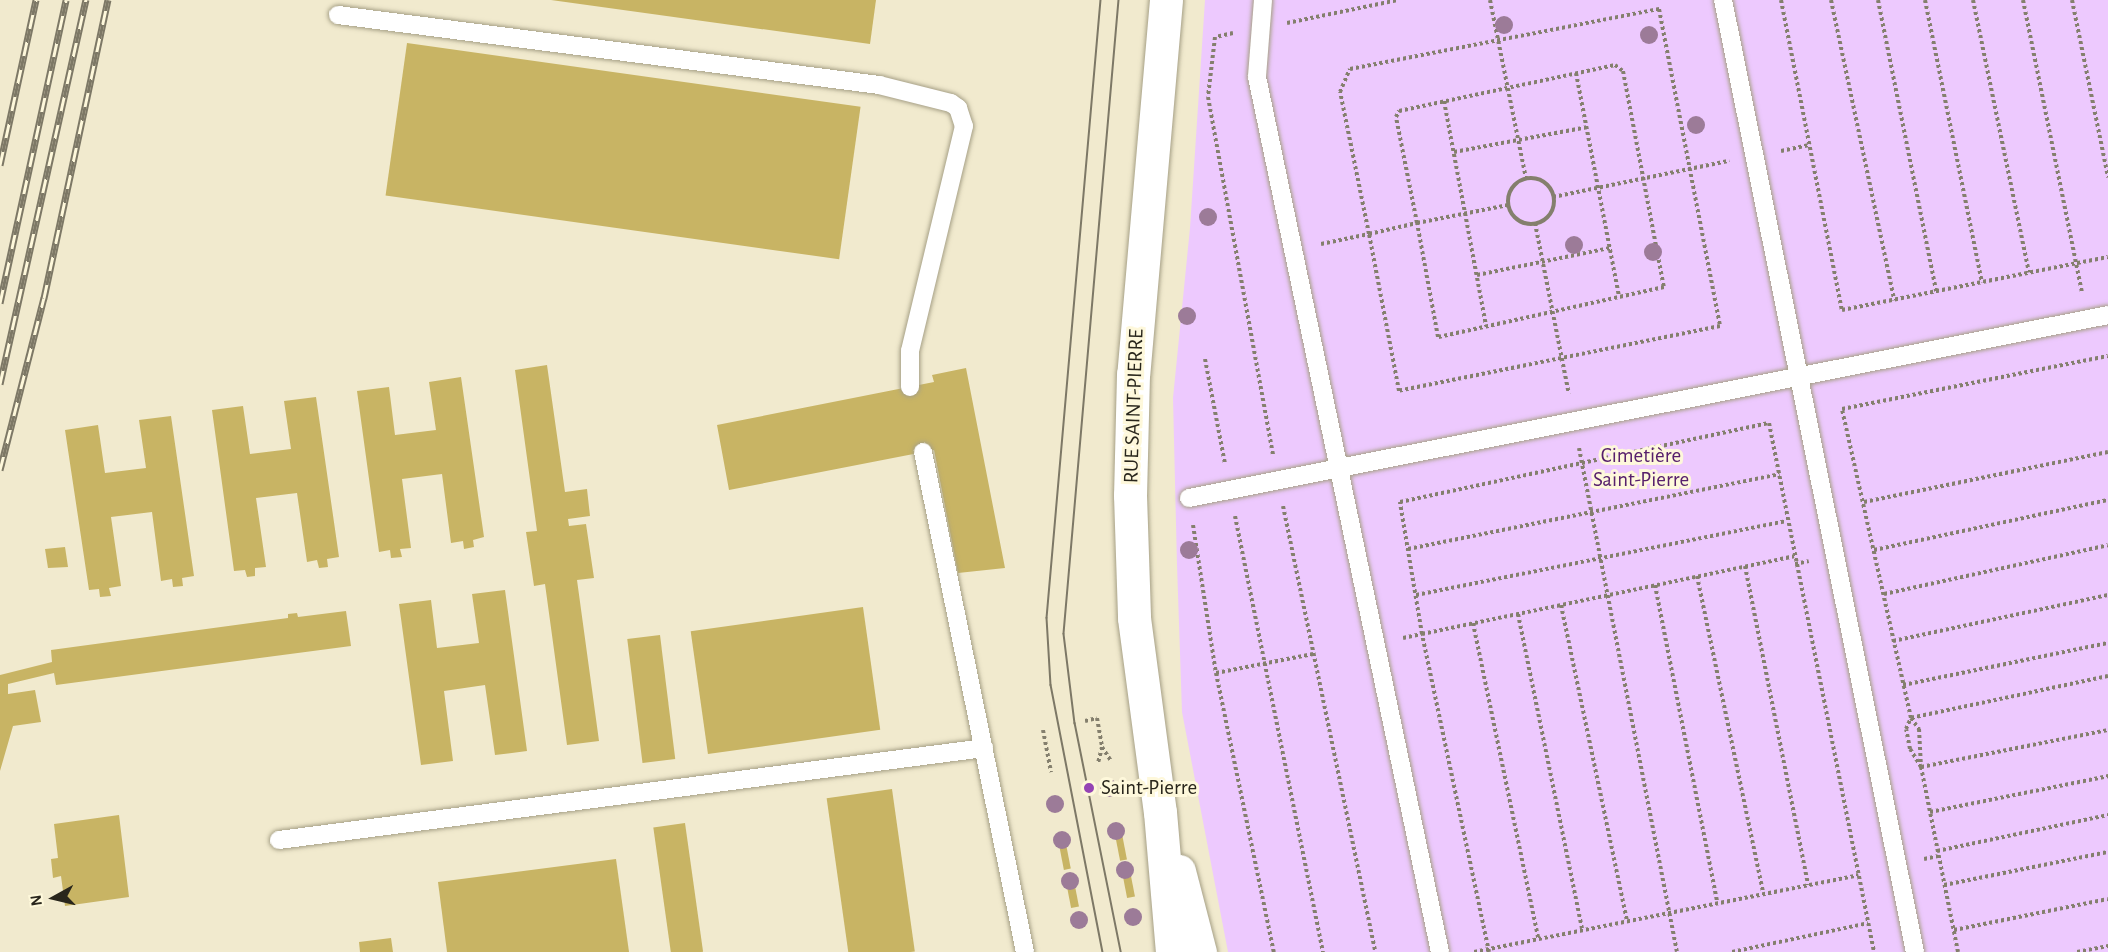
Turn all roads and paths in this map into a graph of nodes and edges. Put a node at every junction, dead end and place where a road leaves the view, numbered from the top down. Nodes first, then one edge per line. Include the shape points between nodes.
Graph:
1 (1167, 0) edge
2 (1263, 0) edge
3 (1398, 0) edge
4 (1490, 0) edge
5 (1723, 0) edge
6 (1781, 0) edge
7 (1831, 0) edge
8 (1878, 0) edge
9 (1925, 0) edge
10 (1973, 0) edge
11 (2023, 0) edge
12 (2072, 0) edge
13 (338, 15) dead end
14 (1261, 28) junction
15 (1498, 40) junction
16 (1576, 73) junction
17 (1508, 88) junction
18 (1444, 101) junction
19 (1587, 127) junction
20 (1518, 140) junction
21 (1454, 152) junction
22 (2108, 177) edge
23 (1526, 178) junction
24 (1644, 178) junction
25 (1598, 187) junction
26 (1554, 197) junction
27 (1508, 205) junction
28 (1465, 214) junction
29 (1417, 223) junction
30 (1535, 224) junction
31 (1369, 234) junction
32 (1610, 248) junction
33 (1294, 249) junction
34 (2108, 257) edge
35 (1543, 261) junction
36 (2076, 263) junction
37 (2029, 272) junction
38 (1477, 275) junction
39 (1982, 282) junction
40 (1936, 291) junction
41 (1619, 297) junction
42 (1894, 300) junction
43 (1552, 312) junction
44 (2108, 315) edge
45 (2087, 319) junction
46 (1486, 326) junction
47 (2108, 356) edge
48 (1562, 358) junction
49 (1205, 359) dead end
50 (1800, 377) junction
51 (910, 387) dead end
52 (1574, 421) junction
53 (923, 452) dead end
54 (2108, 452) edge
55 (1583, 465) junction
56 (1341, 466) junction
57 (1779, 474) junction
58 (1230, 491) junction
59 (1189, 498) joint
60 (2108, 500) edge
61 (1864, 502) junction
62 (1592, 512) junction
63 (1787, 522) junction
64 (2108, 545) edge
65 (1408, 549) junction
66 (1875, 550) junction
67 (1794, 556) junction
68 (1601, 561) junction
69 (1745, 566) junction
70 (1697, 576) junction
71 (1655, 585) junction
72 (1884, 594) junction
73 (1608, 595) junction
74 (1416, 596) junction
75 (2108, 596) edge
76 (1561, 605) junction
77 (1518, 614) junction
78 (1473, 623) junction
79 (1422, 634) junction
80 (1893, 641) junction
81 (2108, 643) edge
82 (1378, 644) junction
83 (1313, 654) dead end
84 (1264, 665) junction
85 (1216, 673) junction
86 (2108, 676) edge
87 (1903, 685) junction
88 (1911, 718) junction
89 (1085, 721) dead end
90 (1043, 730) dead end
91 (2108, 730) edge
92 (1102, 747) junction
93 (984, 748) junction
94 (1111, 761) dead end
95 (1098, 763) dead end
96 (1922, 767) junction
97 (1051, 772) dead end
98 (2108, 776) edge
99 (1160, 812) junction
100 (1930, 812) junction
101 (2108, 814) edge
102 (279, 840) dead end
103 (1937, 851) junction
104 (2108, 852) edge
105 (1858, 875) junction
106 (1808, 885) junction
107 (1944, 885) junction
108 (1763, 893) junction
109 (2108, 899) edge
110 (1717, 902) junction
111 (1670, 910) junction
112 (1627, 920) junction
113 (1868, 923) junction
114 (1582, 929) junction
115 (1953, 930) junction
116 (1538, 938) junction
117 (2108, 946) edge
118 (1488, 950) edge
119 (1025, 952) edge
120 (1172, 952) edge
121 (1200, 952) edge
122 (1274, 952) edge
123 (1323, 952) edge
124 (1440, 952) edge
125 (1474, 952) edge
126 (1677, 952) edge
127 (1732, 952) edge
128 (1874, 952) edge
129 (1915, 952) edge
130 (1958, 952) edge
131 (2077, 952) edge

1 - 99 main road, RUE SAINT-PIERRE via 1133,374 1130,495 1134,618
2 - 14 lane
3 - 14 path
4 - 15 path
5 - 50 lane
6 - 42 path via 1842,310
7 - 42 path
8 - 40 path
9 - 39 path
10 - 37 path
11 - 36 path
12 - 22 path
13 - 51 lane via 879,85 951,103 958,108 964,126 910,351
14 - 33 lane via 1257,77
15 - 17 path
15 - 31 path via 1350,69 1340,92
15 - 48 path via 1659,9 1720,326
16 - 17 path
16 - 19 path
16 - 24 path via 1615,65 1623,71
17 - 18 path
17 - 20 path
18 - 21 path
18 - 29 path via 1399,111 1396,117
19 - 20 path
19 - 25 path
20 - 21 path
20 - 23 path
21 - 28 path
23 - 26 path via 1547,184
23 - 27 path via 1512,187
24 - 25 path
24 - 41 path via 1664,287
25 - 26 path
25 - 32 path
26 - 30 path via 1549,214
27 - 28 path
27 - 30 path via 1519,221
28 - 29 path
28 - 38 path
29 - 31 path
29 - 46 path via 1438,337
30 - 35 path
31 - 33 path
31 - 48 path via 1399,391
32 - 35 path
32 - 41 path
33 - 56 lane
34 - 36 path
35 - 38 path
35 - 43 path
36 - 37 path
36 - 45 path
37 - 39 path
38 - 46 path
39 - 40 path
40 - 42 path
41 - 43 path
43 - 46 path
43 - 48 path
44 - 45 lane
45 - 50 lane
47 - 61 path via 1842,409
48 - 52 path
49 - 58 path
50 - 52 lane
50 - 129 lane
52 - 55 path
52 - 56 lane
53 - 93 lane
54 - 61 path
55 - 57 path via 1769,423
55 - 62 path
55 - 65 path via 1400,502
56 - 58 lane
56 - 82 lane
57 - 62 path
57 - 63 path
58 - 59 lane
58 - 84 path
59 - 85 path
60 - 66 path
61 - 66 path
62 - 65 path
62 - 68 path
63 - 67 path
63 - 68 path
64 - 72 path
65 - 74 path
66 - 72 path
67 - 69 path
67 - 105 path
68 - 73 path
68 - 74 path
69 - 70 path
69 - 106 path
70 - 71 path
70 - 108 path
71 - 73 path
71 - 110 path
72 - 80 path
73 - 76 path
73 - 111 path
74 - 79 path
75 - 80 path
76 - 77 path
76 - 112 path
77 - 78 path
77 - 114 path
78 - 79 path
78 - 116 path
79 - 82 path
79 - 118 path
80 - 87 path
81 - 87 path
82 - 124 lane
83 - 84 path
84 - 85 path
84 - 123 path
85 - 122 path
86 - 88 path
87 - 88 path
88 - 96 path via 1919,729
88 - 96 path via 1906,729 1910,749
89 - 92 path via 1097,718
90 - 97 path
91 - 96 path
92 - 94 path
92 - 95 path
93 - 102 lane
93 - 119 lane
96 - 100 path
98 - 100 path
99 - 120 main road, RUE SAINT-PIERRE
99 - 121 main road, RUE SAINT-PIERRE via 1194,918
100 - 103 path
101 - 103 path
103 - 107 path
104 - 107 path
105 - 106 path
105 - 113 path
106 - 108 path
107 - 115 path
108 - 110 path
109 - 115 path
110 - 111 path
111 - 112 path
111 - 126 path
112 - 114 path
113 - 127 path
113 - 128 path
114 - 116 path
115 - 130 path
116 - 118 path
117 - 131 path
118 - 125 path

